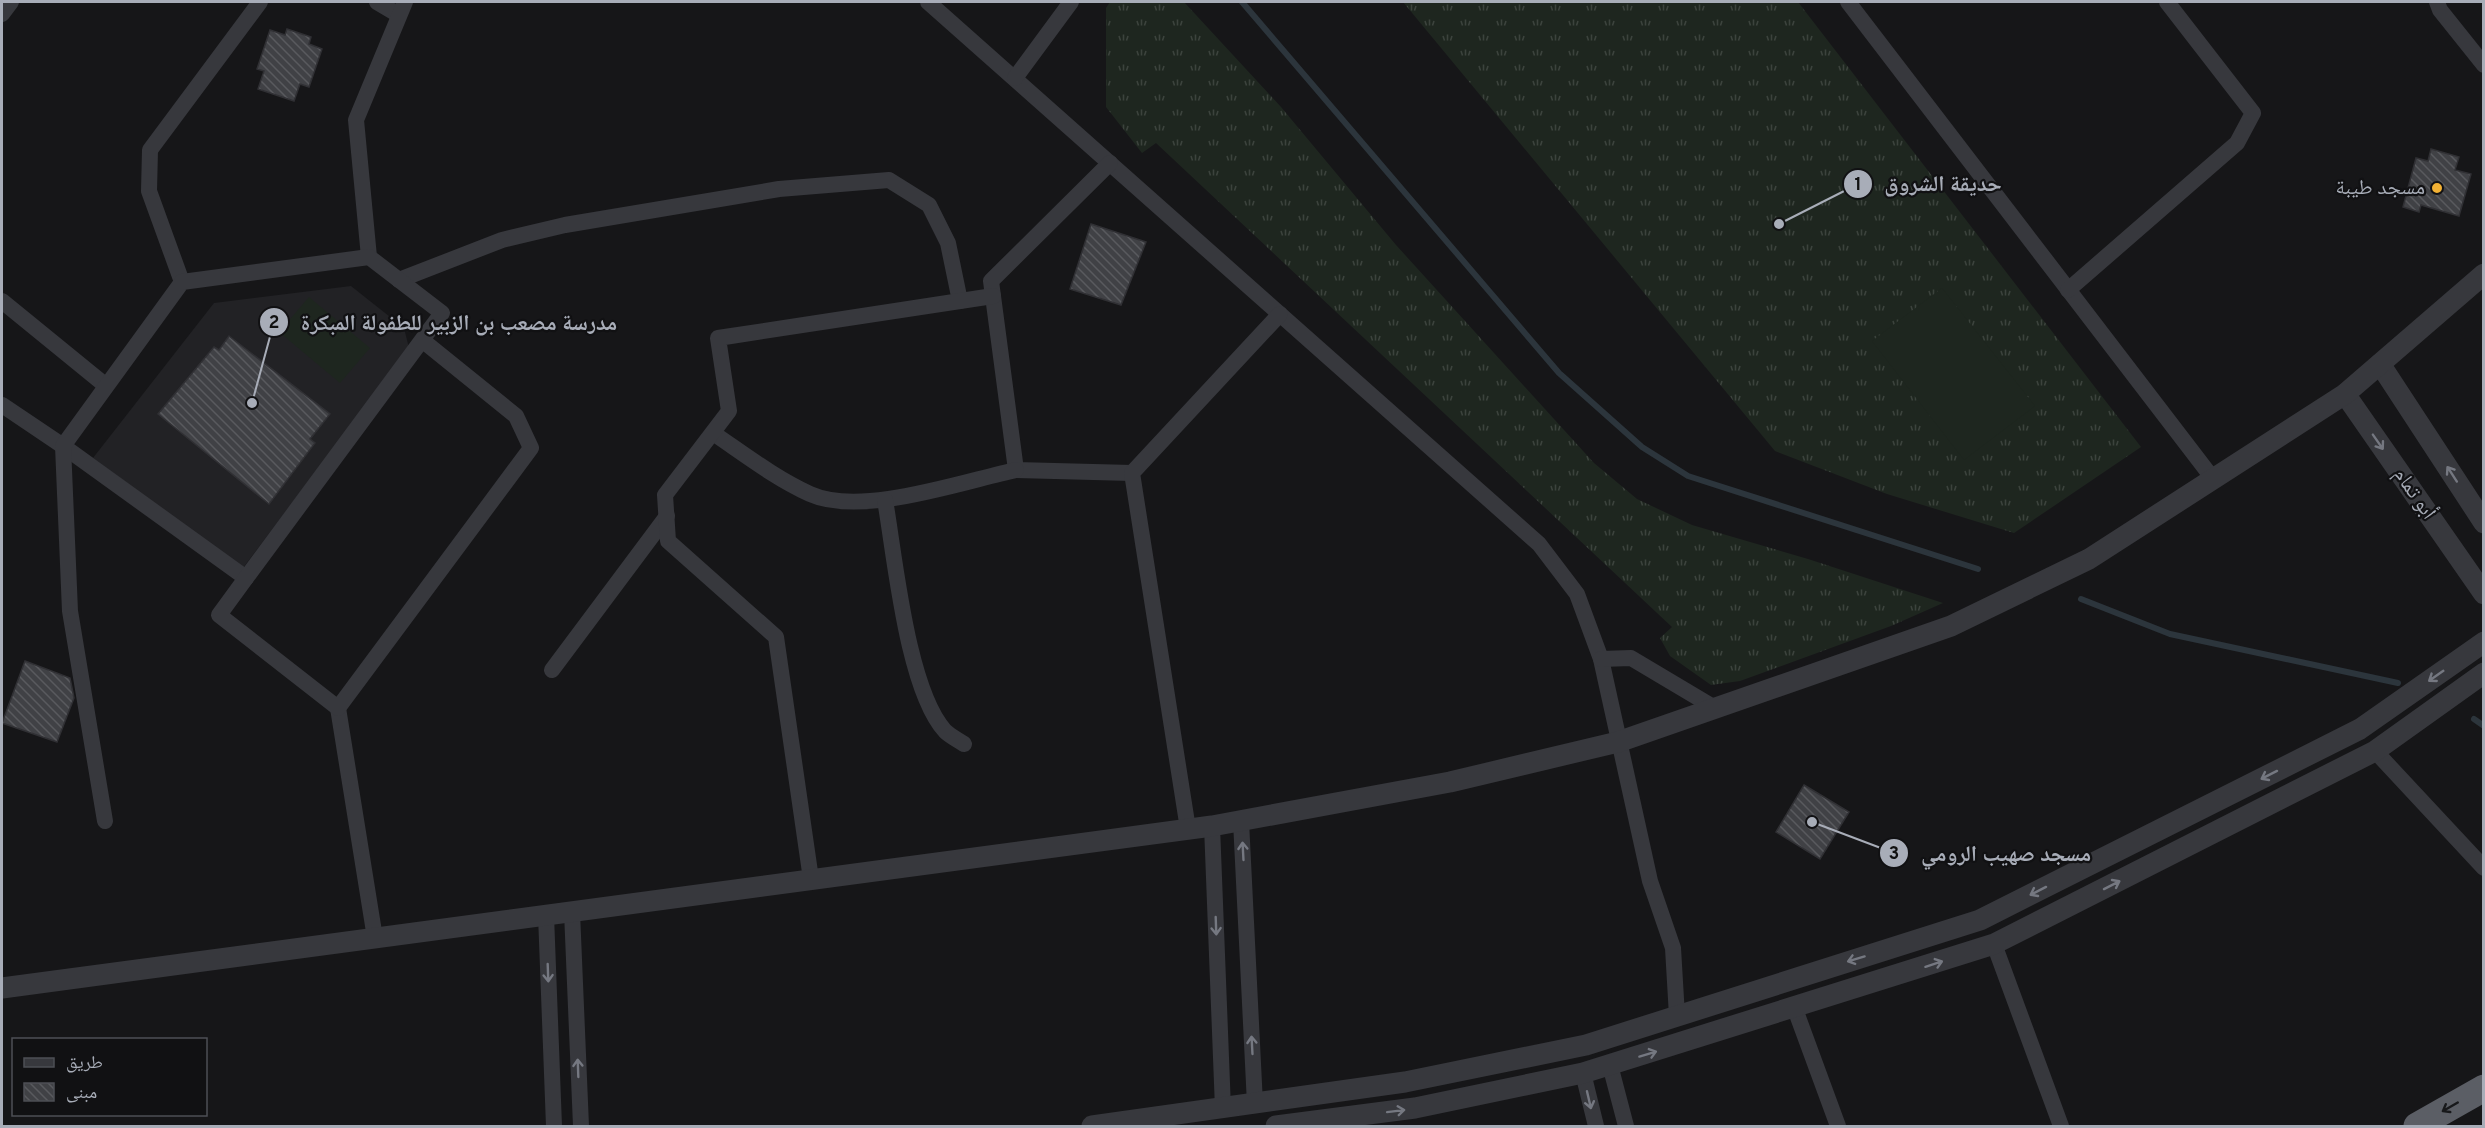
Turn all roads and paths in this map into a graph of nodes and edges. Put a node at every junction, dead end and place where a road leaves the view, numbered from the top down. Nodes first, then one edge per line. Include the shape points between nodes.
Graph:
1 (11, 2) edge
2 (260, 2) edge
3 (377, 2) edge
4 (928, 2) edge
5 (1071, 2) edge
6 (1848, 2) edge
7 (2167, 2) edge
8 (2437, 2) edge
9 (402, 8) edge
10 (2, 14) edge
11 (2484, 65) edge
12 (1015, 78) junction
13 (1110, 163) junction
14 (369, 257) junction
15 (2484, 274) edge
16 (399, 280) junction
17 (182, 282) junction
18 (2068, 290) junction
19 (993, 296) junction
20 (2, 301) edge
21 (960, 301) junction
22 (1280, 314) junction
23 (422, 340) junction
24 (2380, 364) junction
25 (105, 385) junction
26 (2345, 394) junction
27 (2, 405) edge
28 (712, 433) junction
29 (63, 446) junction
30 (1016, 470) junction
31 (1132, 473) junction
32 (2214, 480) junction
33 (885, 500) junction
34 (667, 516) junction
35 (2484, 523) edge
36 (246, 578) junction
37 (2484, 594) edge
38 (2484, 642) edge
39 (1601, 659) junction
40 (552, 670) dead end
41 (2484, 673) edge
42 (338, 708) junction
43 (1715, 708) junction
44 (1618, 742) junction
45 (964, 744) dead end
46 (2375, 751) junction
47 (105, 821) dead end
48 (1241, 821) junction
49 (1212, 826) junction
50 (1188, 829) junction
51 (2484, 868) edge
52 (811, 879) junction
53 (572, 912) junction
54 (546, 915) junction
55 (375, 938) junction
56 (1994, 944) junction
57 (2, 988) edge
58 (1795, 1008) junction
59 (1677, 1016) junction
60 (1610, 1065) junction
61 (1583, 1073) junction
62 (2484, 1088) edge
63 (1255, 1104) junction
64 (1223, 1109) junction
65 (1360, 1121) edge
66 (554, 1126) edge
67 (581, 1126) edge
68 (1092, 1126) edge
69 (1276, 1126) edge
70 (1596, 1126) edge
71 (1626, 1126) edge
72 (1838, 1126) edge
73 (2061, 1126) edge
74 (2417, 1126) edge

1 - 10 street
2 - 17 street via 150,150 149,191
3 - 9 street
4 - 12 street
5 - 12 street
6 - 18 street
7 - 18 street via 2253,113 2237,143
8 - 11 street
9 - 14 street via 356,120
12 - 13 street
13 - 19 street via 991,281
13 - 22 street
14 - 16 street
14 - 17 street
15 - 24 street
16 - 21 street via 502,240 565,225 780,189 889,180 929,205 948,243
16 - 23 street via 442,313
17 - 25 street
18 - 32 street
19 - 21 street
19 - 30 street
20 - 25 street
21 - 28 street via 718,338 729,411
22 - 31 street
22 - 39 street via 1539,544 1577,594
23 - 36 street
23 - 42 street via 516,416 531,448
24 - 26 street
35 -> 24 street, أبو تمام
25 - 29 street
26 - 32 street
26 -> 37 street, أبو تمام
27 - 29 street
28 - 33 street via 811,495 837,503
28 - 34 street via 665,495
29 - 36 street
29 - 47 street via 70,611
30 - 31 street
30 - 33 street
31 - 50 street
32 - 43 street via 2089,559 1951,626
33 - 45 street via 906,626 923,694 945,731
34 - 40 street
34 - 52 street via 668,541 776,637
36 - 42 street via 219,615
38 -> 59 street via 2360,729 1980,920
39 - 43 street via 1631,658
39 - 44 street
41 - 46 street
42 - 55 street
43 - 44 street
44 - 48 street via 1450,782
44 - 59 street via 1650,881 1673,948
46 - 51 street
56 -> 46 street
48 - 49 street
63 -> 48 street
49 - 50 street
49 -> 64 street
50 - 52 street
52 - 53 street
53 - 54 street
67 -> 53 street
54 - 55 street
54 -> 66 street
55 - 57 street
58 -> 56 street
56 - 73 street
60 -> 58 street
58 - 72 street
59 - 63 street via 1586,1045 1405,1082
60 - 61 street
60 - 71 street
65 -> 61 street
61 -> 70 street
62 -> 74 highway
63 - 64 street
64 - 68 street
65 - 69 street

